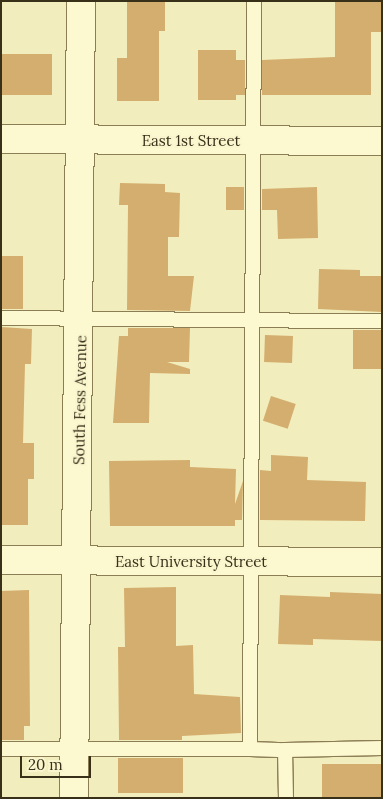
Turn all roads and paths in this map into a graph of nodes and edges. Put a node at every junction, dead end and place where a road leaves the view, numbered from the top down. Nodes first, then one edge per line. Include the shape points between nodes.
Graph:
1 (81, 1) edge
2 (254, 1) edge
3 (1, 138) edge
4 (80, 140) junction
5 (252, 141) junction
6 (382, 141) edge
7 (1, 318) edge
8 (81, 319) junction
9 (251, 321) junction
10 (382, 321) edge
11 (1, 560) edge
12 (78, 561) junction
13 (250, 562) junction
14 (382, 562) edge
15 (382, 748) edge
16 (1, 749) edge
17 (74, 749) junction
18 (250, 749) junction
19 (285, 750) junction
20 (74, 798) edge
21 (286, 798) edge

1 - 4 street, South Fess Avenue
2 - 5 lane
3 - 4 street, East 1st Street
4 - 5 street, East 1st Street
4 - 8 street, South Fess Avenue
5 - 6 street, East 1st Street
5 - 9 lane
7 - 8 lane
8 - 9 lane
8 - 12 street, South Fess Avenue
9 - 10 lane
9 - 13 lane
11 - 12 street, East University Street
12 - 13 street, East University Street
12 - 17 street, South Fess Avenue
13 - 14 street, East University Street
13 - 18 lane
15 - 19 lane
16 - 17 lane
17 - 18 lane
17 - 20 street, South Fess Avenue
18 - 19 lane
19 - 21 lane

